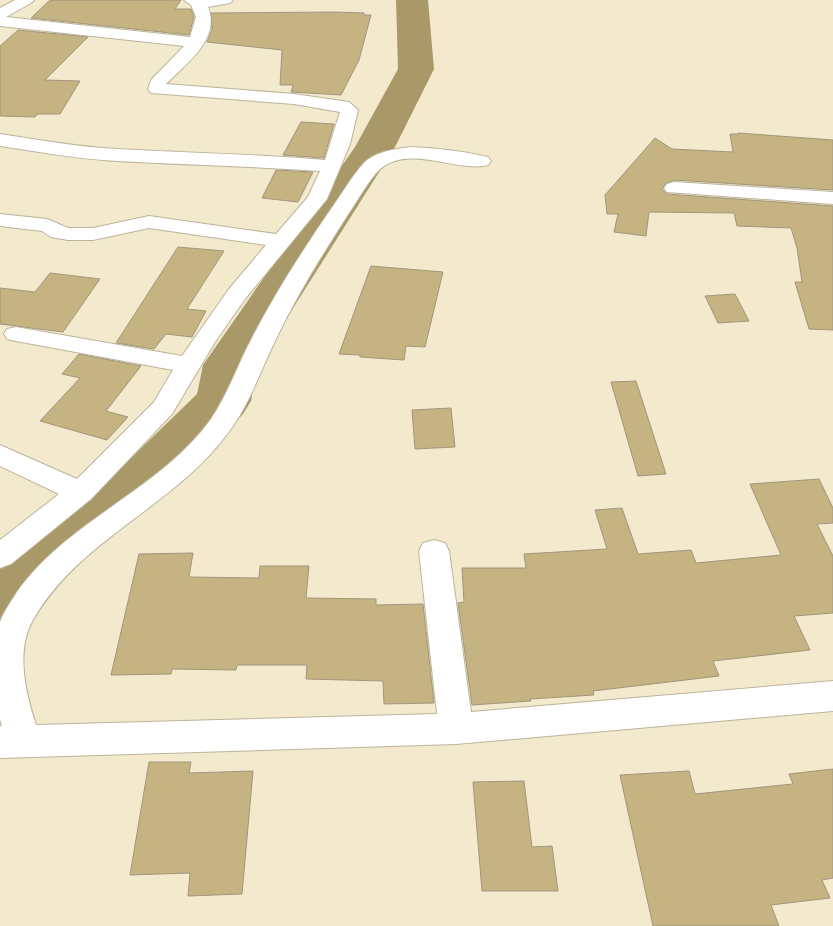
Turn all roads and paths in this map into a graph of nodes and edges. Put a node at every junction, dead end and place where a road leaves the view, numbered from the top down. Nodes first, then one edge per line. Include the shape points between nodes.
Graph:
1 (26, 0) edge
2 (225, 0) edge
3 (195, 1) edge
4 (0, 14) edge
5 (0, 20) edge
6 (197, 43) junction
7 (0, 140) edge
8 (481, 161) dead end
9 (331, 166) junction
10 (674, 188) dead end
11 (833, 198) edge
12 (0, 220) edge
13 (280, 241) junction
14 (16, 334) dead end
15 (190, 365) junction
16 (0, 455) edge
17 (81, 492) junction
18 (434, 551) dead end
19 (0, 556) edge
20 (833, 696) edge
21 (456, 729) junction
22 (10, 742) edge

1 - 4 street
2 - 3 street via 212,3
3 - 6 street via 204,17
5 - 6 street
6 - 9 street via 158,84 158,89 343,106 349,110
7 - 9 street via 117,154 243,158
8 - 22 street via 403,153 383,158 372,166 315,249 219,426 171,476 62,563 41,583 16,619 7,644 4,666
9 - 13 street via 317,199
10 - 11 street
12 - 13 street via 47,225 68,234 93,234 154,222
13 - 15 street via 231,302
14 - 15 street
15 - 17 street via 163,408
16 - 17 street
17 - 19 street
18 - 21 street
20 - 21 street
21 - 22 street

